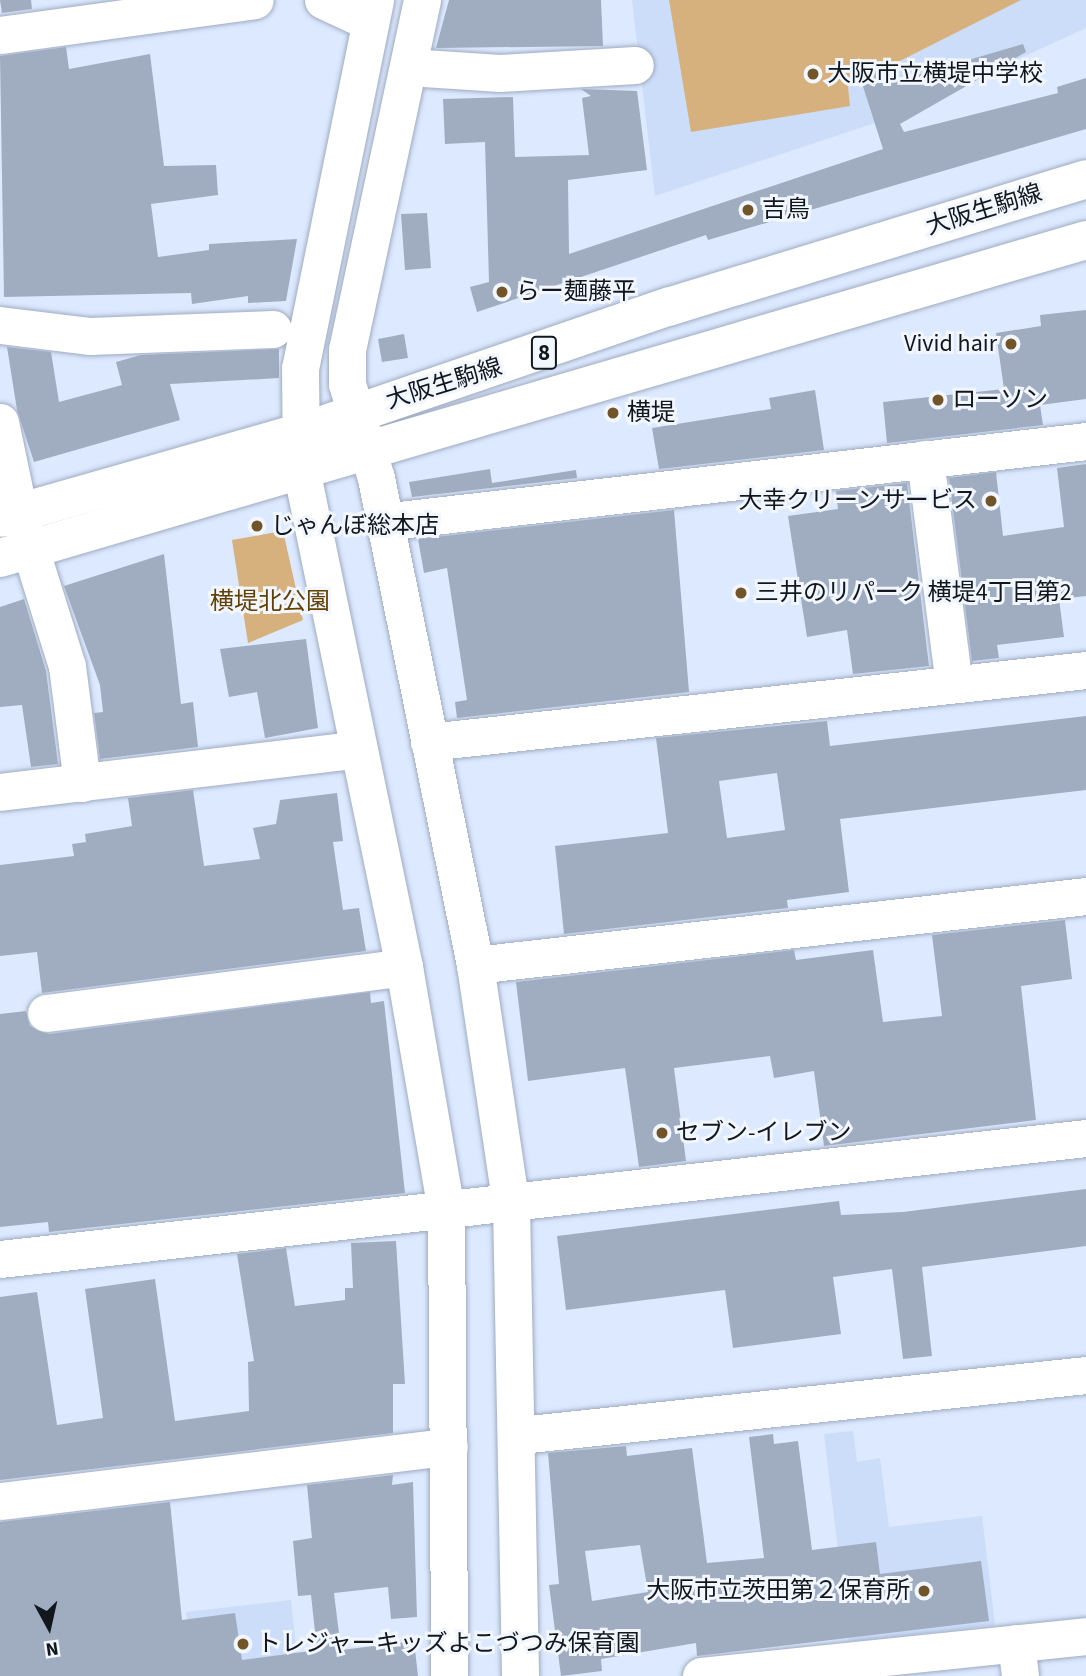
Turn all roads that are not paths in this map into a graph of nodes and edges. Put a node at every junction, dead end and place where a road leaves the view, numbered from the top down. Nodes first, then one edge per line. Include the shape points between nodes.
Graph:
1 (255, 0) edge
2 (323, 0) edge
3 (422, 0) edge
4 (372, 11) edge
5 (0, 35) edge
6 (635, 65) dead end
7 (408, 67) junction
8 (356, 95) junction
9 (400, 102) junction
10 (1086, 179) edge
11 (1086, 240) edge
12 (0, 325) edge
13 (273, 329) dead end
14 (357, 412) junction
15 (0, 422) edge
16 (1086, 441) edge
17 (368, 449) junction
18 (302, 450) junction
19 (925, 459) junction
20 (9, 515) edge
21 (382, 522) junction
22 (15, 554) edge
23 (1086, 670) edge
24 (954, 684) junction
25 (429, 742) junction
26 (358, 749) junction
27 (82, 783) junction
28 (0, 792) edge
29 (1086, 896) edge
30 (475, 965) junction
31 (404, 967) junction
32 (46, 1013) dead end
33 (1086, 1138) edge
34 (511, 1205) junction
35 (446, 1211) junction
36 (0, 1259) edge
37 (1086, 1375) edge
38 (520, 1435) junction
39 (449, 1447) junction
40 (0, 1501) edge
41 (1086, 1636) edge
42 (1018, 1660) edge
43 (773, 1672) edge
44 (449, 1676) edge
45 (520, 1676) edge
46 (701, 1676) edge

1 - 5 street
2 - 4 street
3 - 7 street
4 - 8 street
6 - 7 street via 500,73
7 - 9 street
8 - 9 street
8 - 18 street via 300,368
9 - 14 street via 347,349 347,384
10 - 14 main road, 大阪生駒線 / 8 via 668,307
11 - 17 main road, 大阪生駒線 / 8
12 - 13 street via 90,336
14 - 17 street
14 - 18 main road, 大阪生駒線 / 8
15 - 20 street
16 - 19 street
17 - 18 main road, 大阪生駒線 / 8
17 - 21 street
18 - 20 main road, 大阪生駒線 / 8
18 - 22 main road, 大阪生駒線 / 8
18 - 26 street
19 - 21 street
19 - 24 street
20 - 22 street
21 - 25 street
22 - 27 street via 68,666
23 - 24 street
24 - 25 street
25 - 30 street
26 - 27 street
26 - 31 street
27 - 28 street
29 - 30 street
30 - 34 street
31 - 32 street
31 - 35 street
33 - 34 street
34 - 35 street
34 - 38 street
35 - 36 street
35 - 39 street
37 - 38 street
38 - 45 street
39 - 40 street
39 - 44 street
41 - 42 street
42 - 43 street
43 - 46 street

